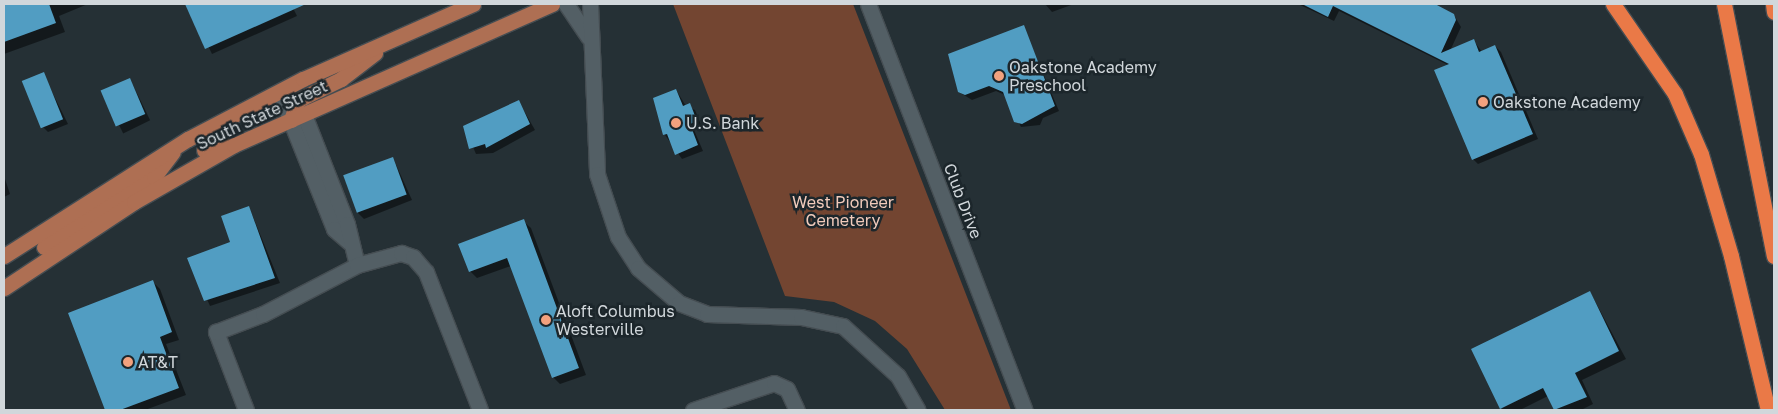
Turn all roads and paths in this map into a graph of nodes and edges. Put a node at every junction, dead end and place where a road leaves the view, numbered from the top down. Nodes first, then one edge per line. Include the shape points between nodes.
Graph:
1 (552, 4) edge
2 (566, 4) edge
3 (590, 4) edge
4 (868, 4) edge
5 (1614, 4) edge
6 (1773, 4) edge
7 (466, 5) edge
8 (1725, 10) edge
9 (1774, 12) edge
10 (588, 38) junction
11 (389, 41) junction
12 (285, 88) junction
13 (298, 100) junction
14 (298, 117) junction
15 (224, 121) junction
16 (179, 145) junction
17 (166, 183) junction
18 (4, 256) edge
19 (1774, 256) edge
20 (357, 265) junction
21 (4, 276) edge
22 (4, 288) edge
23 (246, 410) edge
24 (480, 410) edge
25 (693, 410) edge
26 (797, 410) edge
27 (918, 410) edge
28 (1025, 410) edge
29 (1768, 410) edge

1 - 14 main road, South State Street
2 - 10 street
3 - 10 street
4 - 28 street, Club Drive
5 - 29 highway via 1658,66 1701,154 1731,256
6 - 9 highway
7 - 11 main road, South State Street
8 - 19 highway
10 - 27 street via 596,77 597,174 618,237 638,268 679,303 707,314 801,318 843,326 898,376
11 - 12 main road, South State Street
11 - 13 main road via 341,80
12 - 13 street
12 - 14 street
12 - 15 main road, South State Street
13 - 14 main road
14 - 17 main road, South State Street via 234,145
14 - 20 street via 334,229 349,242
15 - 16 main road, South State Street
15 - 17 main road via 220,141 194,155
16 - 18 main road, South State Street
16 - 21 main road via 154,177
17 - 22 main road, South State Street
20 - 23 street via 263,314 216,332
20 - 24 street via 390,253 401,253 420,263
25 - 26 street via 774,383 787,389

